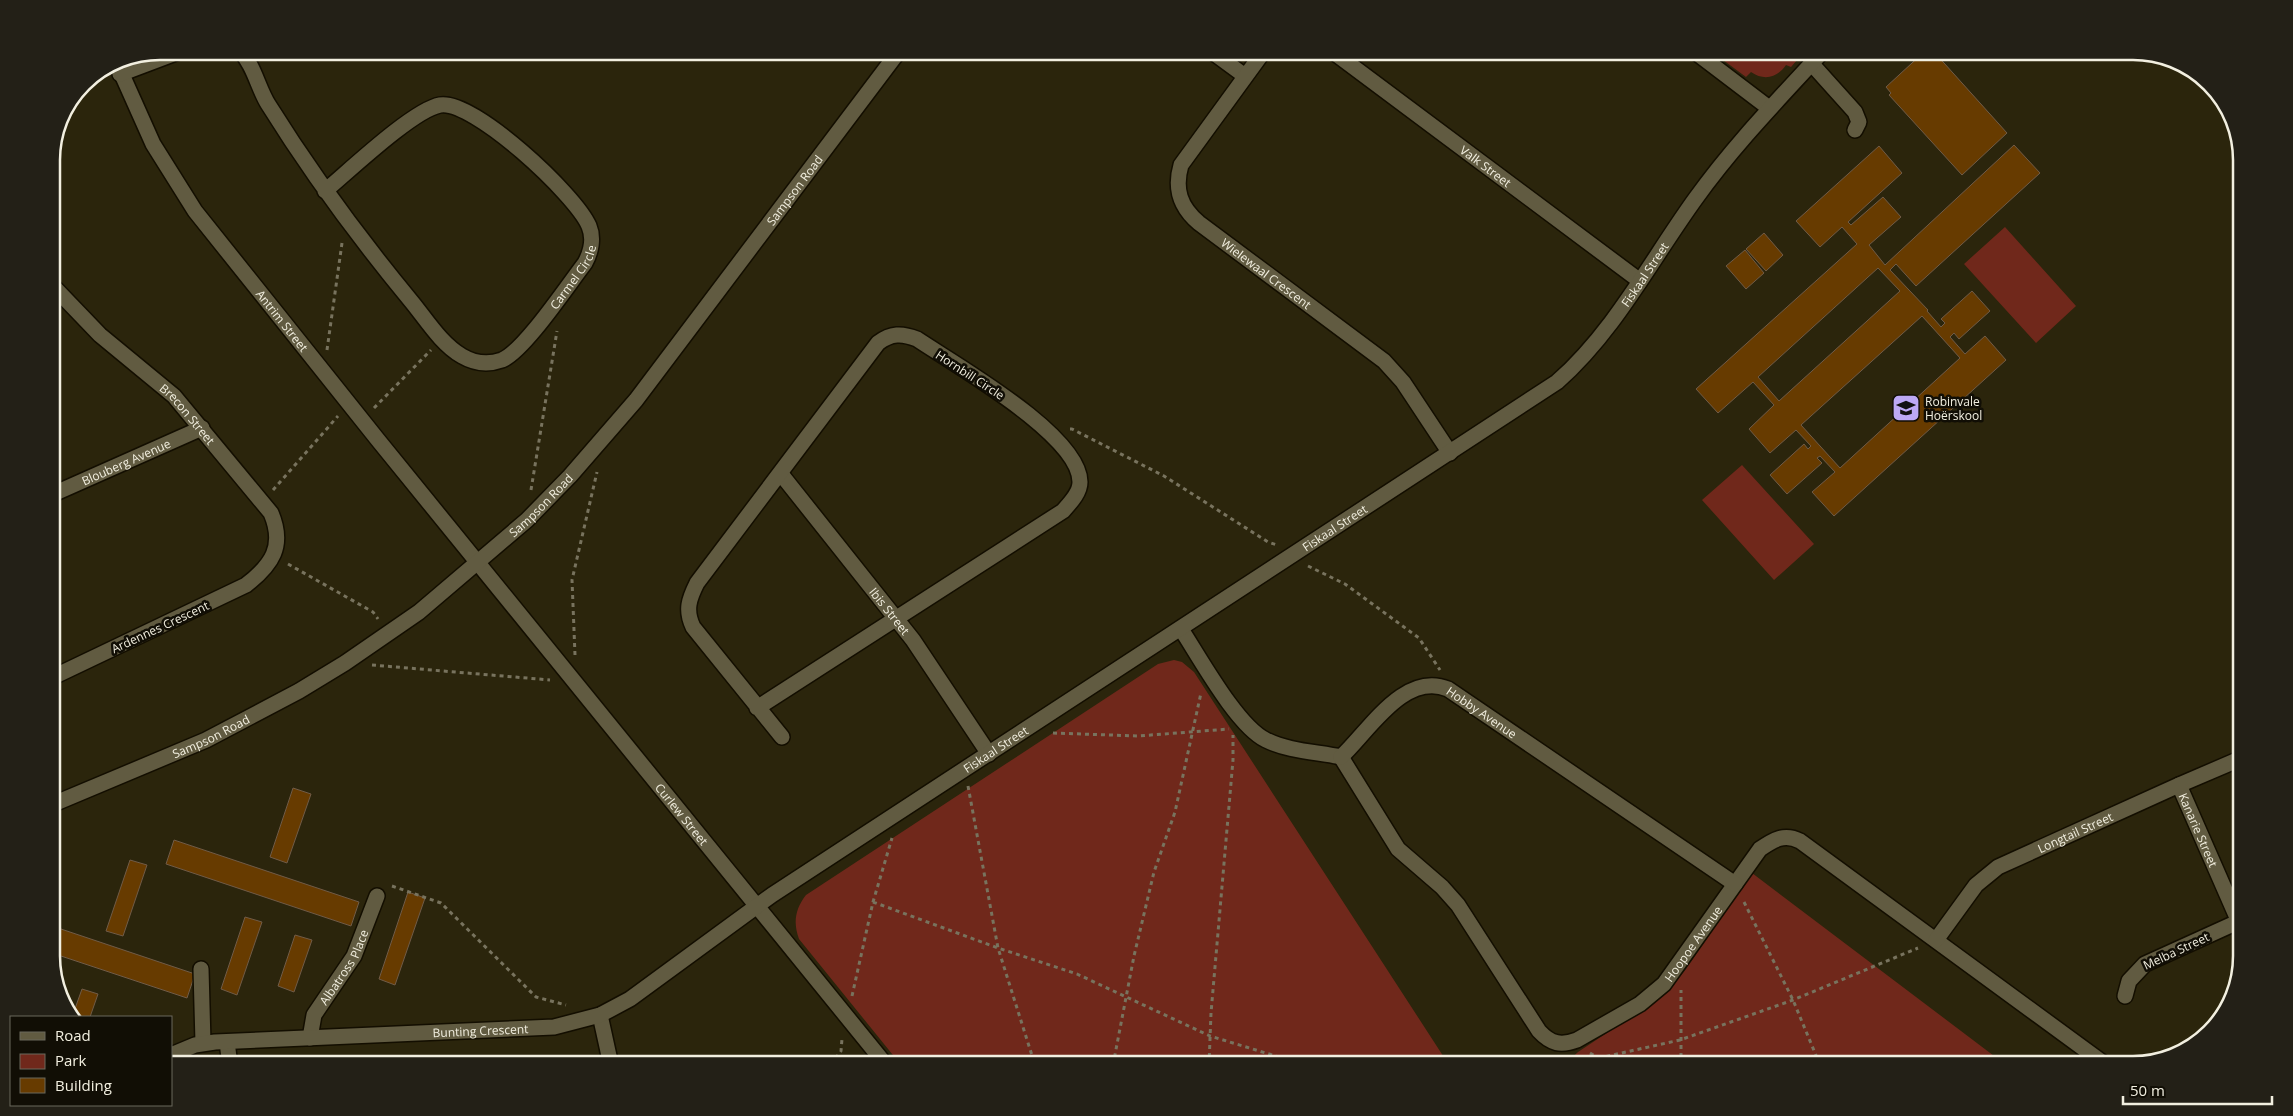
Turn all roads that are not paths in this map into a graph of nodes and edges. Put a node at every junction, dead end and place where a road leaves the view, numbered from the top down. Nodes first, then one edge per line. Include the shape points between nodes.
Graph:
1 (245, 60) edge
2 (892, 60) edge
3 (1223, 60) edge
4 (1257, 60) edge
5 (1344, 60) edge
6 (1706, 60) edge
7 (1814, 60) edge
8 (1811, 63) junction
9 (119, 69) edge
10 (1245, 76) junction
11 (1770, 108) junction
12 (1855, 130) dead end
13 (325, 191) junction
14 (1640, 281) junction
15 (60, 292) edge
16 (202, 428) junction
17 (1450, 452) junction
18 (782, 474) junction
19 (60, 491) edge
20 (269, 562) joint
21 (478, 562) junction
22 (895, 618) junction
23 (1181, 628) junction
24 (60, 674) edge
25 (757, 708) junction
26 (782, 737) dead end
27 (989, 754) junction
28 (1341, 757) junction
29 (2233, 762) edge
30 (2179, 785) junction
31 (60, 803) edge
32 (1735, 884) junction
33 (377, 896) road end
34 (757, 906) junction
35 (2233, 906) edge
36 (2233, 927) edge
37 (1936, 940) junction
38 (202, 969) dead end
39 (2125, 996) dead end
40 (600, 1015) junction
41 (310, 1038) junction
42 (227, 1042) junction
43 (204, 1043) junction
44 (172, 1055) edge
45 (229, 1056) edge
46 (609, 1056) edge
47 (879, 1056) edge
48 (2094, 1056) edge

1 - 13 street, Carmel Circle via 267,102
2 - 21 street, Sampson Road via 617,422 527,520
3 - 10 street
4 - 10 street, Wielewaal Crescent
5 - 14 street, Valk Street
6 - 11 street
7 - 8 street, Fiskaal Street
8 - 11 street, Fiskaal Street
8 - 12 street via 1855,112 1858,119
9 - 21 street, Antrim Street via 153,144 178,187 348,404
10 - 17 street, Wielewaal Crescent via 1181,165 1177,186 1183,207 1199,223 1384,361 1403,382
11 - 14 street, Fiskaal Street via 1719,167
13 - 13 street, Carmel Circle via 413,118 431,107 452,105 475,117 540,166 580,209 590,228 590,254 518,349 499,361 477,362 462,356 442,339
14 - 17 street, Fiskaal Street via 1597,342 1571,370
15 - 16 street, Brecon Street via 100,335 174,396
16 - 19 street, Blouberg Avenue
16 - 20 street, Brecon Street via 275,523 277,539
17 - 23 street, Fiskaal Street
18 - 22 street, Ibis Street
18 - 22 street, Hornbill Circle via 878,343 894,334 916,340 1025,411 1053,434 1070,458 1080,481 1071,502 1054,517
18 - 25 street, Hornbill Circle via 697,583 688,606 693,627
20 - 24 street, Ardennes Crescent via 246,585 230,594
21 - 31 street, Sampson Road via 390,633 306,686 206,740
21 - 34 street, Curlew Street
22 - 25 street, Hornbill Circle
22 - 27 street, Ibis Street
23 - 27 street, Fiskaal Street
23 - 28 street via 1239,716 1256,734 1279,745
25 - 26 street, Hornbill Circle
27 - 34 street, Fiskaal Street
28 - 32 street, Hobby Avenue via 1378,716 1409,691 1438,685
28 - 32 street, Hoopoe Avenue via 1398,849 1454,900 1539,1032 1559,1044 1577,1040 1652,994 1678,967
29 - 30 street, Longtail Street
30 - 35 street, Kanarie Street
30 - 37 street, Longtail Street via 1989,873 1976,885
32 - 37 street, Hoopoe Avenue via 1760,849 1780,838 1794,838
33 - 41 street, Albatross Place via 354,956 314,1015
34 - 40 street, Bunting Crescent via 630,999
34 - 47 street, Curlew Street
36 - 39 street, Melba Street via 2145,964 2129,981
37 - 48 street, Hoopoe Avenue
38 - 43 street
40 - 41 street, Bunting Crescent via 538,1029
40 - 46 street
41 - 42 street, Bunting Crescent
42 - 43 street, Bunting Crescent
42 - 45 street
43 - 44 street, Bunting Crescent

